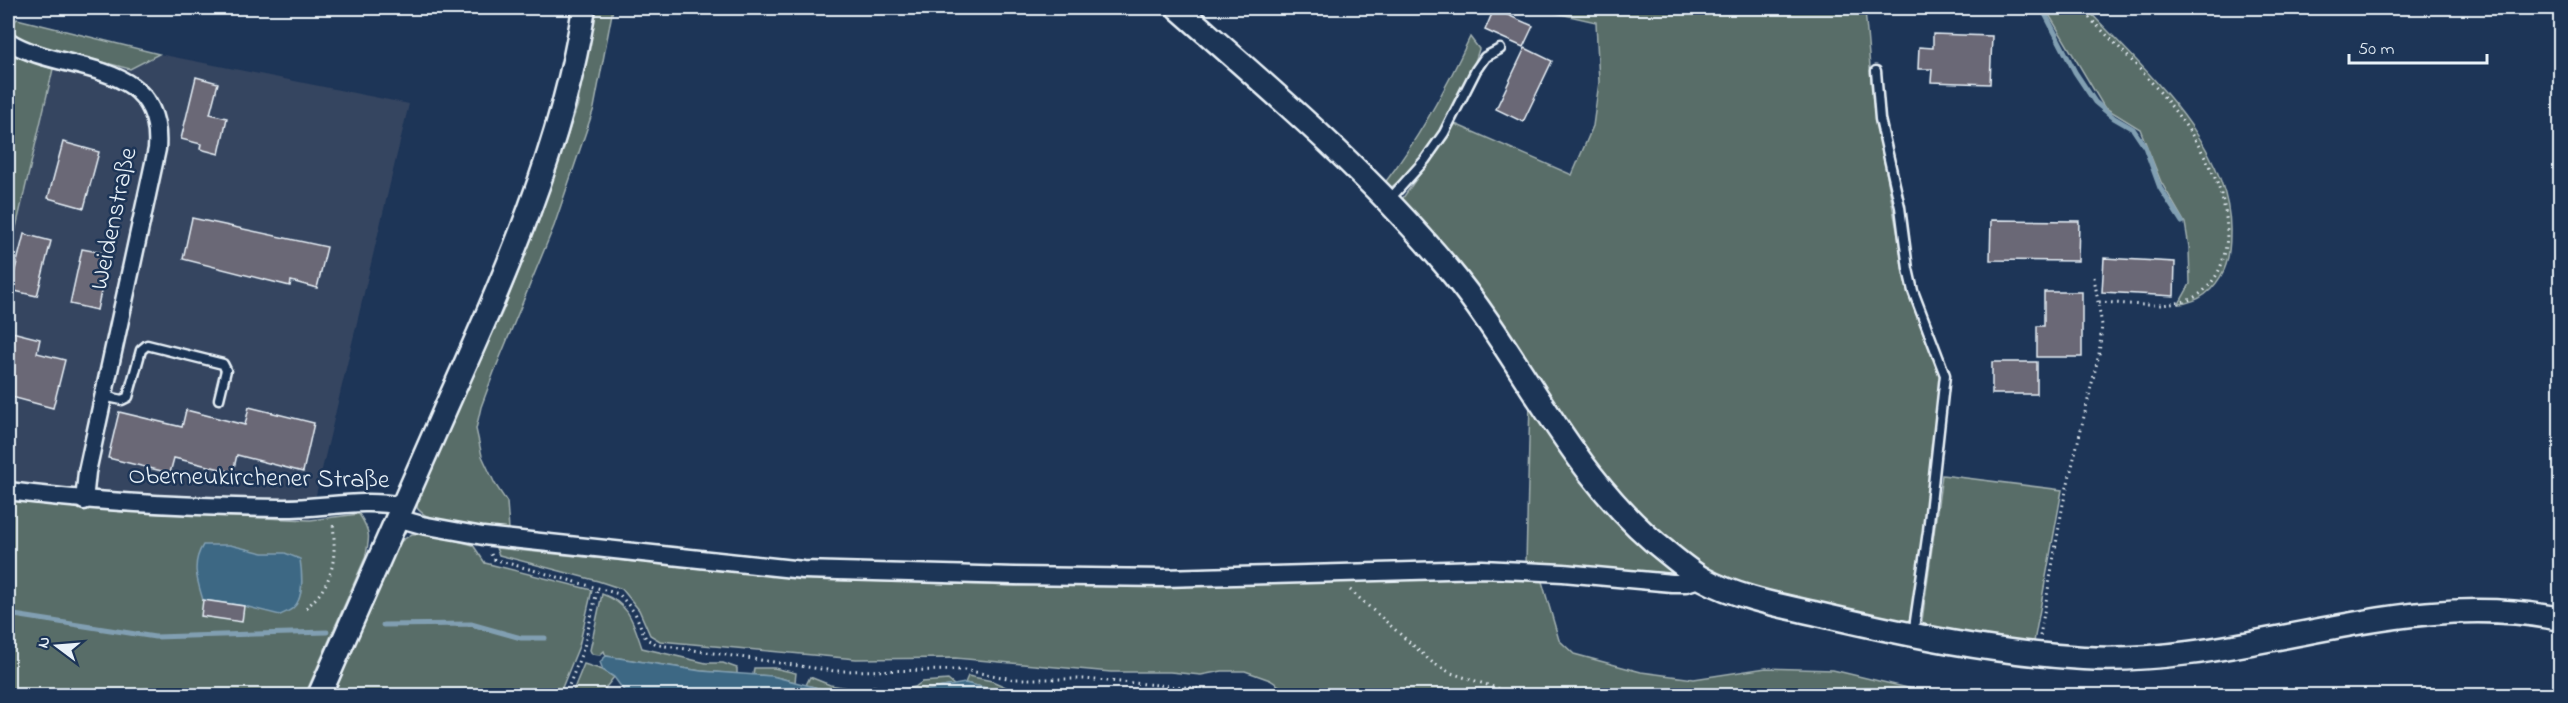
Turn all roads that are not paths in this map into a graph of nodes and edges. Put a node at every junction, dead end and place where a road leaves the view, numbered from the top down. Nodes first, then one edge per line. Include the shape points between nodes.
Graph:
1 (584, 8) edge
2 (1178, 8) edge
3 (8, 40) edge
4 (1500, 50) dead end
5 (1876, 71) dead end
6 (1388, 202) junction
7 (103, 396) junction
8 (219, 399) dead end
9 (8, 491) edge
10 (84, 501) junction
11 (399, 512) junction
12 (1702, 578) junction
13 (2560, 619) edge
14 (1912, 635) junction
15 (320, 696) edge

1 - 11 main road via 566,89 531,205 506,271
2 - 6 main road via 1311,125
3 - 7 street, Weidenstraße via 34,53 106,72 131,84 147,103 156,125 157,149
4 - 6 lane via 1485,57 1444,133
5 - 14 lane via 1880,119 1900,207 1908,269 1945,375
6 - 12 main road via 1448,268 1497,333 1549,416 1609,497 1650,540
7 - 8 lane via 122,400 128,397 141,350 147,345 223,364 226,370
7 - 10 street, Weidenstraße
9 - 10 street, Oberneukirchener Straße
10 - 11 street, Oberneukirchener Straße via 300,508 379,501
11 - 12 street, Oberneukirchener Straße via 422,525 483,536 802,570 1164,578 1482,569 1672,583
11 - 15 main road
12 - 14 main road via 1801,610
13 - 14 main road via 2501,610 2434,612 2197,652 2092,658 2033,655

